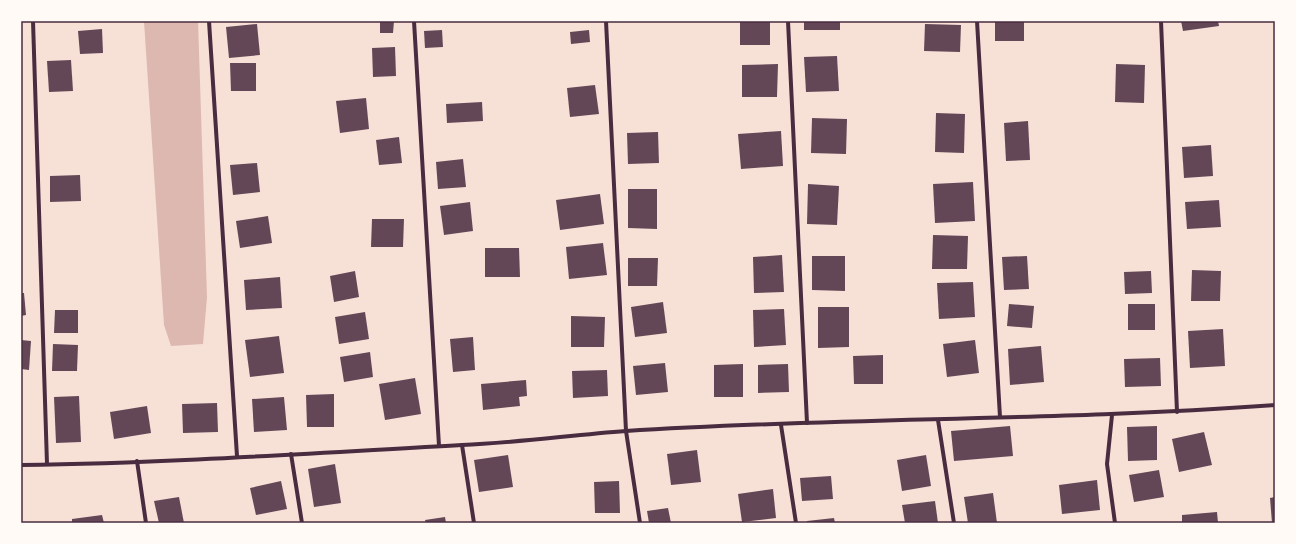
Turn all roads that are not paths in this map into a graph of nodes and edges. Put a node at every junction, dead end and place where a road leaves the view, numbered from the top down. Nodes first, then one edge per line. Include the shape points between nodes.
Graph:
1 (33, 21) edge
2 (209, 21) edge
3 (414, 21) edge
4 (606, 21) edge
5 (788, 21) edge
6 (977, 21) edge
7 (1161, 21) edge
8 (1275, 405) edge
9 (1177, 412) junction
10 (1112, 414) junction
11 (1000, 417) junction
12 (938, 420) junction
13 (807, 423) junction
14 (781, 425) junction
15 (626, 431) junction
16 (462, 445) junction
17 (439, 446) junction
18 (291, 454) junction
19 (237, 456) junction
20 (137, 461) junction
21 (47, 464) junction
22 (21, 465) edge
23 (146, 523) edge
24 (302, 523) edge
25 (474, 523) edge
26 (640, 523) edge
27 (796, 523) edge
28 (954, 523) edge
29 (1115, 523) edge

1 - 21 street
2 - 19 street
3 - 17 street
4 - 15 street
5 - 13 street
6 - 11 street
7 - 9 street
8 - 9 street
9 - 10 street
10 - 11 street
10 - 29 street via 1107,464
11 - 12 street
12 - 13 street
12 - 28 street
13 - 14 street
14 - 15 street
14 - 27 street
15 - 16 street
15 - 26 street
16 - 17 street
16 - 25 street
17 - 18 street
18 - 19 street
18 - 24 street
19 - 20 street
20 - 21 street
20 - 23 street
21 - 22 street

